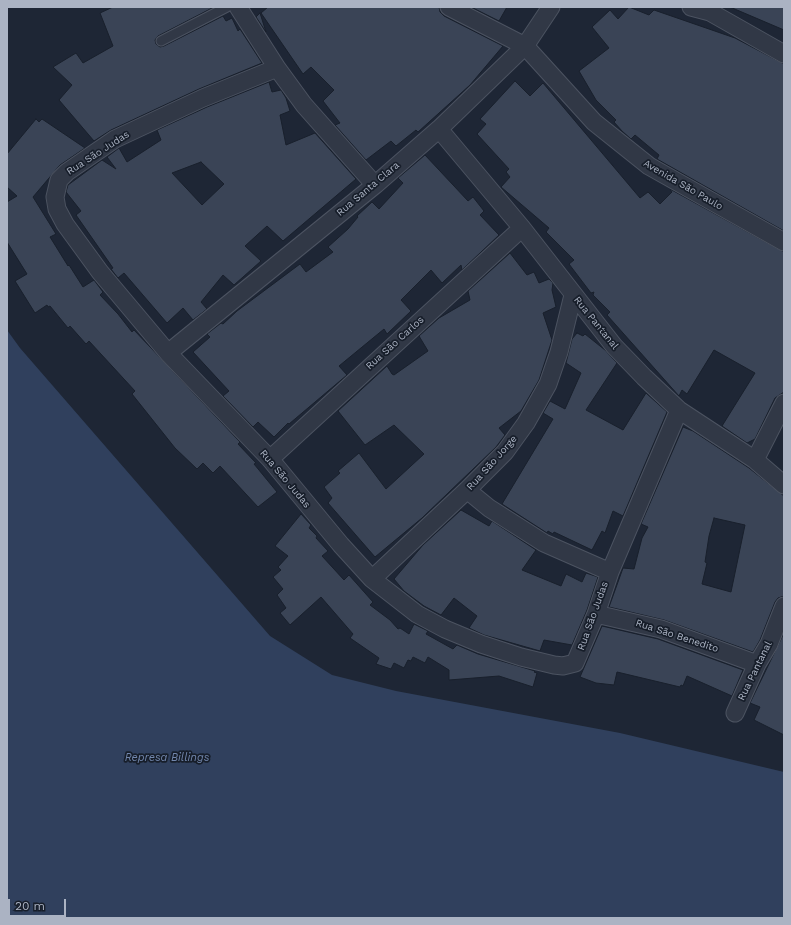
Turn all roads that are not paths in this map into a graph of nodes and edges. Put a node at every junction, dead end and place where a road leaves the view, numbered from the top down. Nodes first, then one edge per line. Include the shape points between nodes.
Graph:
1 (227, 7) edge
2 (238, 7) edge
3 (449, 7) edge
4 (550, 7) edge
5 (691, 7) edge
6 (161, 41) dead end
7 (525, 46) junction
8 (784, 54) edge
9 (277, 68) junction
10 (439, 129) junction
11 (375, 185) junction
12 (522, 228) junction
13 (784, 242) edge
14 (573, 295) junction
15 (168, 353) junction
16 (784, 404) edge
17 (679, 410) junction
18 (270, 459) junction
19 (755, 460) junction
20 (784, 486) edge
21 (467, 490) junction
22 (610, 572) junction
23 (372, 579) junction
24 (784, 606) edge
25 (596, 614) junction
26 (757, 664) junction
27 (735, 713) dead end

1 - 6 lane
2 - 9 street
3 - 7 street
4 - 7 street, Rua Santa Clara
5 - 8 street via 710,12
7 - 10 street, Rua Santa Clara
7 - 13 street, Avenida São Paulo via 594,122 613,139 654,169
9 - 11 street via 304,105
9 - 15 street, Rua São Judas via 203,98 115,139 67,172 57,184 57,209 65,224 100,272
10 - 11 street, Rua Santa Clara
10 - 12 street, Rua Pantanal
11 - 15 street, Rua Santa Clara
12 - 14 street, Rua Pantanal
12 - 18 street, Rua São Carlos
14 - 17 street, Rua Pantanal via 614,346
14 - 21 street, Rua São Jorge via 548,384 526,423 505,452
15 - 18 street, Rua São Judas
16 - 19 street
17 - 19 street, Rua Pantanal
17 - 22 street, Rua São Judas
18 - 23 street, Rua São Judas
19 - 20 street, Rua Pantanal
21 - 22 street via 495,512 544,543
21 - 23 street, Rua São Jorge
22 - 25 street, Rua São Judas
23 - 25 street, Rua São Judas via 417,614 445,629 481,644 554,665 575,663
24 - 26 street, Rua Pantanal via 769,644
25 - 26 street, Rua São Benedito via 661,629
26 - 27 street, Rua Pantanal

